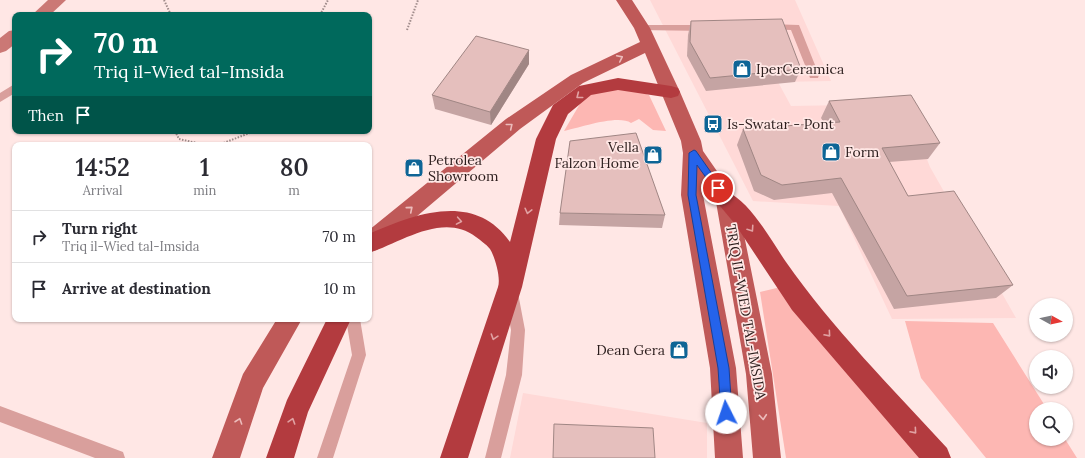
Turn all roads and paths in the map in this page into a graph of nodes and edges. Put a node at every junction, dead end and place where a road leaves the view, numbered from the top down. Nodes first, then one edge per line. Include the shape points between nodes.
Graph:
1 (58, 0) edge
2 (164, 0) edge
3 (328, 0) edge
4 (418, 0) edge
5 (624, 0) edge
6 (44, 12) edge
7 (170, 12) edge
8 (322, 12) edge
9 (757, 27) edge
10 (718, 28) edge
11 (407, 30) dead end
12 (645, 36) junction
13 (12, 37) edge
14 (0, 47) edge
15 (814, 75) dead end
16 (12, 90) edge
17 (671, 92) junction
18 (0, 98) edge
19 (176, 134) edge
20 (247, 134) edge
21 (192, 142) edge
22 (226, 142) edge
23 (694, 153) junction
24 (726, 200) junction
25 (372, 242) edge
26 (372, 243) edge
27 (510, 286) junction
28 (288, 322) edge
29 (338, 322) edge
30 (354, 322) edge
31 (0, 414) edge
32 (117, 458) edge
33 (226, 458) edge
34 (280, 458) edge
35 (325, 458) edge
36 (454, 458) edge
37 (493, 458) edge
38 (729, 458) edge
39 (767, 458) edge
40 (937, 458) edge

1 - 6 main road
2 - 7 path
3 - 8 path
4 - 11 path
5 - 12 main road, TRIQ IL-WIED TAL-IMSIDA
9 - 15 lane via 796,27
10 - 12 lane
12 - 17 main road, TRIQ IL-WIED TAL-IMSIDA
25 -> 12 main road via 520,119
13 - 14 main road
16 - 18 lane
17 - 23 main road, TRIQ IL-WIED TAL-IMSIDA
17 -> 27 highway via 618,84 586,90 560,110 546,139
19 - 21 path via 179,139
20 - 22 path
23 - 24 main road, TRIQ IL-WIED TAL-IMSIDA
23 - 38 main road, TRIQ IL-WIED TAL-IMSIDA via 692,195 723,368
24 -> 39 main road, TRIQ IL-WIED TAL-IMSIDA via 759,374
24 -> 40 highway via 743,218 800,302
26 -> 27 highway via 403,229 434,220 458,219 476,225 495,239 507,257
27 -> 36 highway
27 - 37 lane via 518,330 516,360
33 -> 28 main road via 252,382
34 -> 29 highway via 296,409
30 - 35 lane via 359,355
31 - 32 lane

